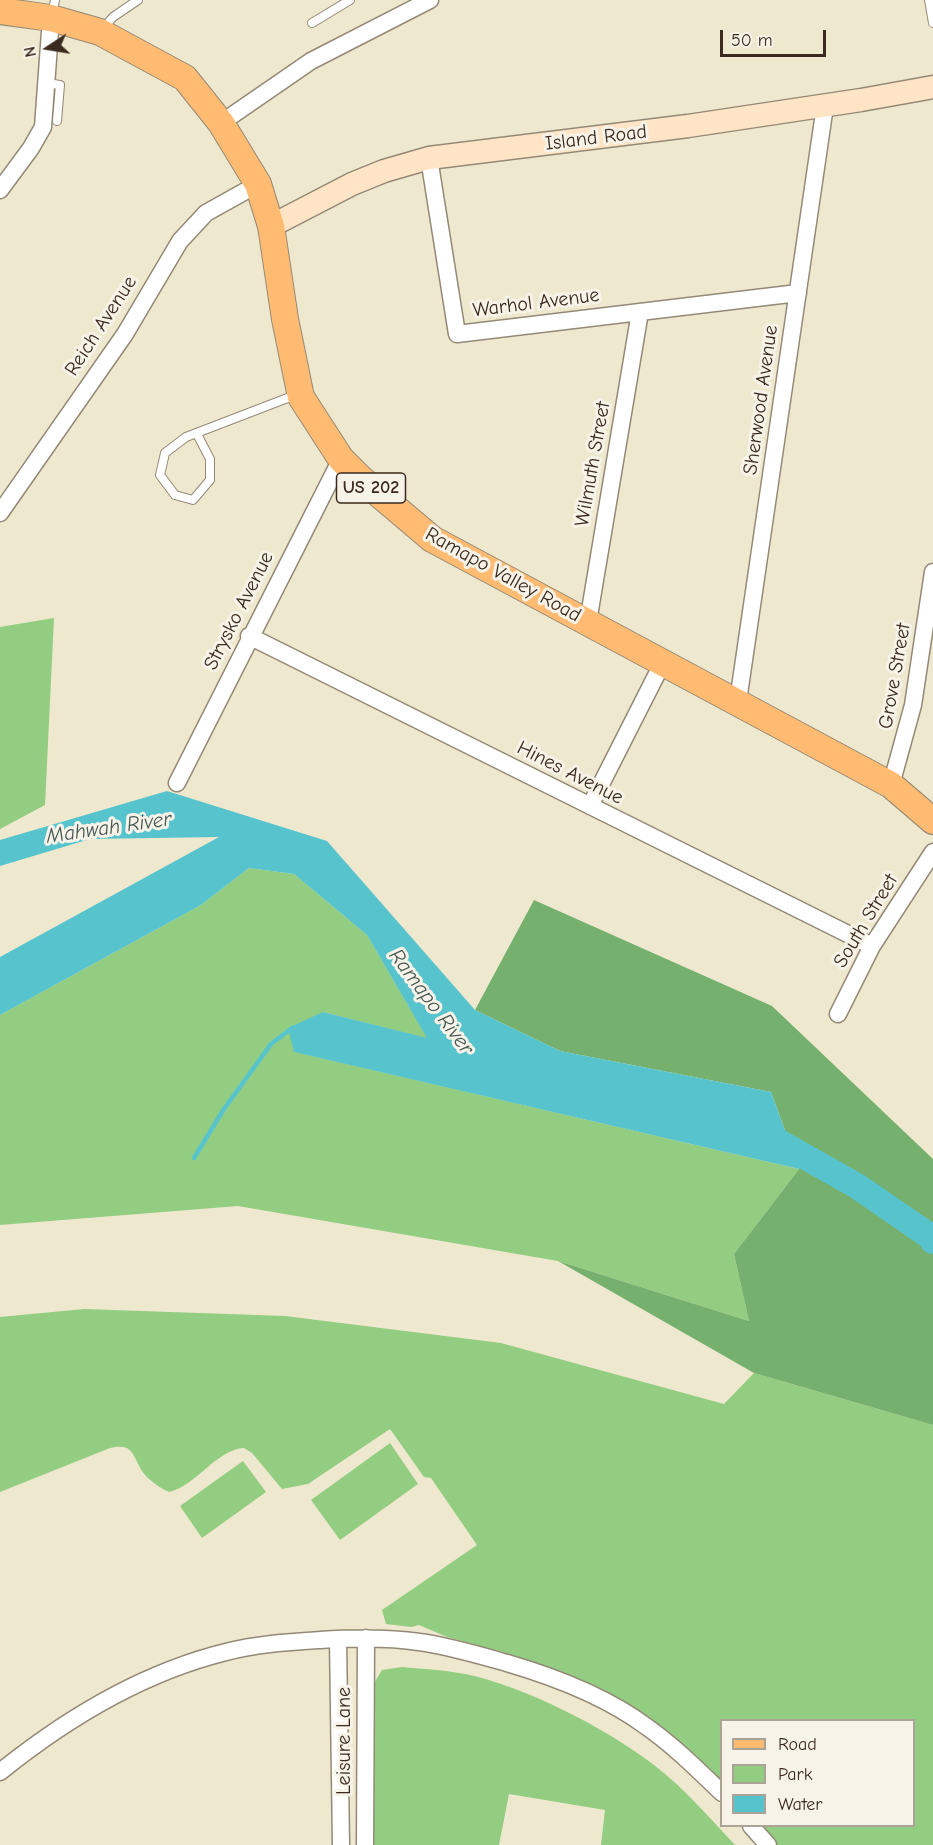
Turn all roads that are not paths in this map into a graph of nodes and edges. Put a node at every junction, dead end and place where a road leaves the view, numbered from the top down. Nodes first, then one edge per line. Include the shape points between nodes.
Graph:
1 (138, 0) edge
2 (350, 0) edge
3 (430, 0) edge
4 (929, 0) edge
5 (53, 9) edge
6 (3, 12) edge
7 (312, 23) dead end
8 (933, 23) edge
9 (100, 32) junction
10 (47, 83) junction
11 (933, 87) edge
12 (825, 105) junction
13 (57, 121) dead end
14 (221, 123) junction
15 (429, 158) junction
16 (258, 184) junction
17 (0, 190) edge
18 (271, 226) junction
19 (798, 293) junction
20 (640, 312) junction
21 (300, 393) junction
22 (197, 434) junction
23 (341, 459) junction
24 (0, 513) edge
25 (933, 572) edge
26 (588, 622) junction
27 (249, 636) junction
28 (927, 651) edge
29 (663, 662) junction
30 (738, 701) junction
31 (177, 783) dead end
32 (891, 785) junction
33 (590, 806) junction
34 (933, 821) edge
35 (933, 852) edge
36 (872, 946) junction
37 (838, 1014) dead end
38 (366, 1638) junction
39 (338, 1639) junction
40 (0, 1772) edge
41 (720, 1791) edge
42 (753, 1827) edge
43 (342, 1845) edge
44 (365, 1845) edge
45 (768, 1845) edge

1 - 9 lane via 113,16
2 - 7 lane
3 - 14 street via 311,61
4 - 8 lane
5 - 6 main road, Ramapo Valley Road / US 202
5 - 9 main road, Ramapo Valley Road / US 202
5 - 10 street
9 - 14 main road, Ramapo Valley Road / US 202 via 185,78
10 - 13 lane via 60,85
10 - 17 street via 43,127
11 - 12 main road, Island Road
12 - 15 main road, Island Road
12 - 19 street, Sherwood Avenue
14 - 16 main road, Ramapo Valley Road / US 202
15 - 18 main road, Island Road via 352,184
15 - 20 street, Warhol Avenue via 457,334
16 - 18 main road, Ramapo Valley Road / US 202
16 - 24 street, Reich Avenue via 207,213 180,241 125,334
18 - 21 main road, Ramapo Valley Road / US 202
19 - 20 street, Warhol Avenue
19 - 30 street, Sherwood Avenue
20 - 26 street, Wilmuth Street
21 - 22 lane
21 - 23 main road, Ramapo Valley Road / US 202
22 - 22 lane via 186,437 165,453 160,475 175,495 193,500 210,480 210,459
23 - 26 main road, Ramapo Valley Road / US 202 via 432,539
23 - 27 street, Strysko Avenue
25 - 28 street, Grove Street
26 - 29 main road, Ramapo Valley Road / US 202
27 - 31 street, Strysko Avenue
27 - 33 street, Hines Avenue
28 - 32 street, Grove Street
29 - 30 main road, Ramapo Valley Road / US 202
29 - 33 street
30 - 32 main road, Ramapo Valley Road / US 202
32 - 34 main road, Ramapo Valley Road / US 202
33 - 36 street, Hines Avenue
35 - 36 street, South Street
36 - 37 street, South Street
38 - 39 street
38 - 41 street via 420,1642 479,1655 591,1694 646,1726
38 - 44 street, Leisure Lane
39 - 40 street via 226,1652 169,1670 78,1715
39 - 43 street, Leisure Lane
42 - 45 street

